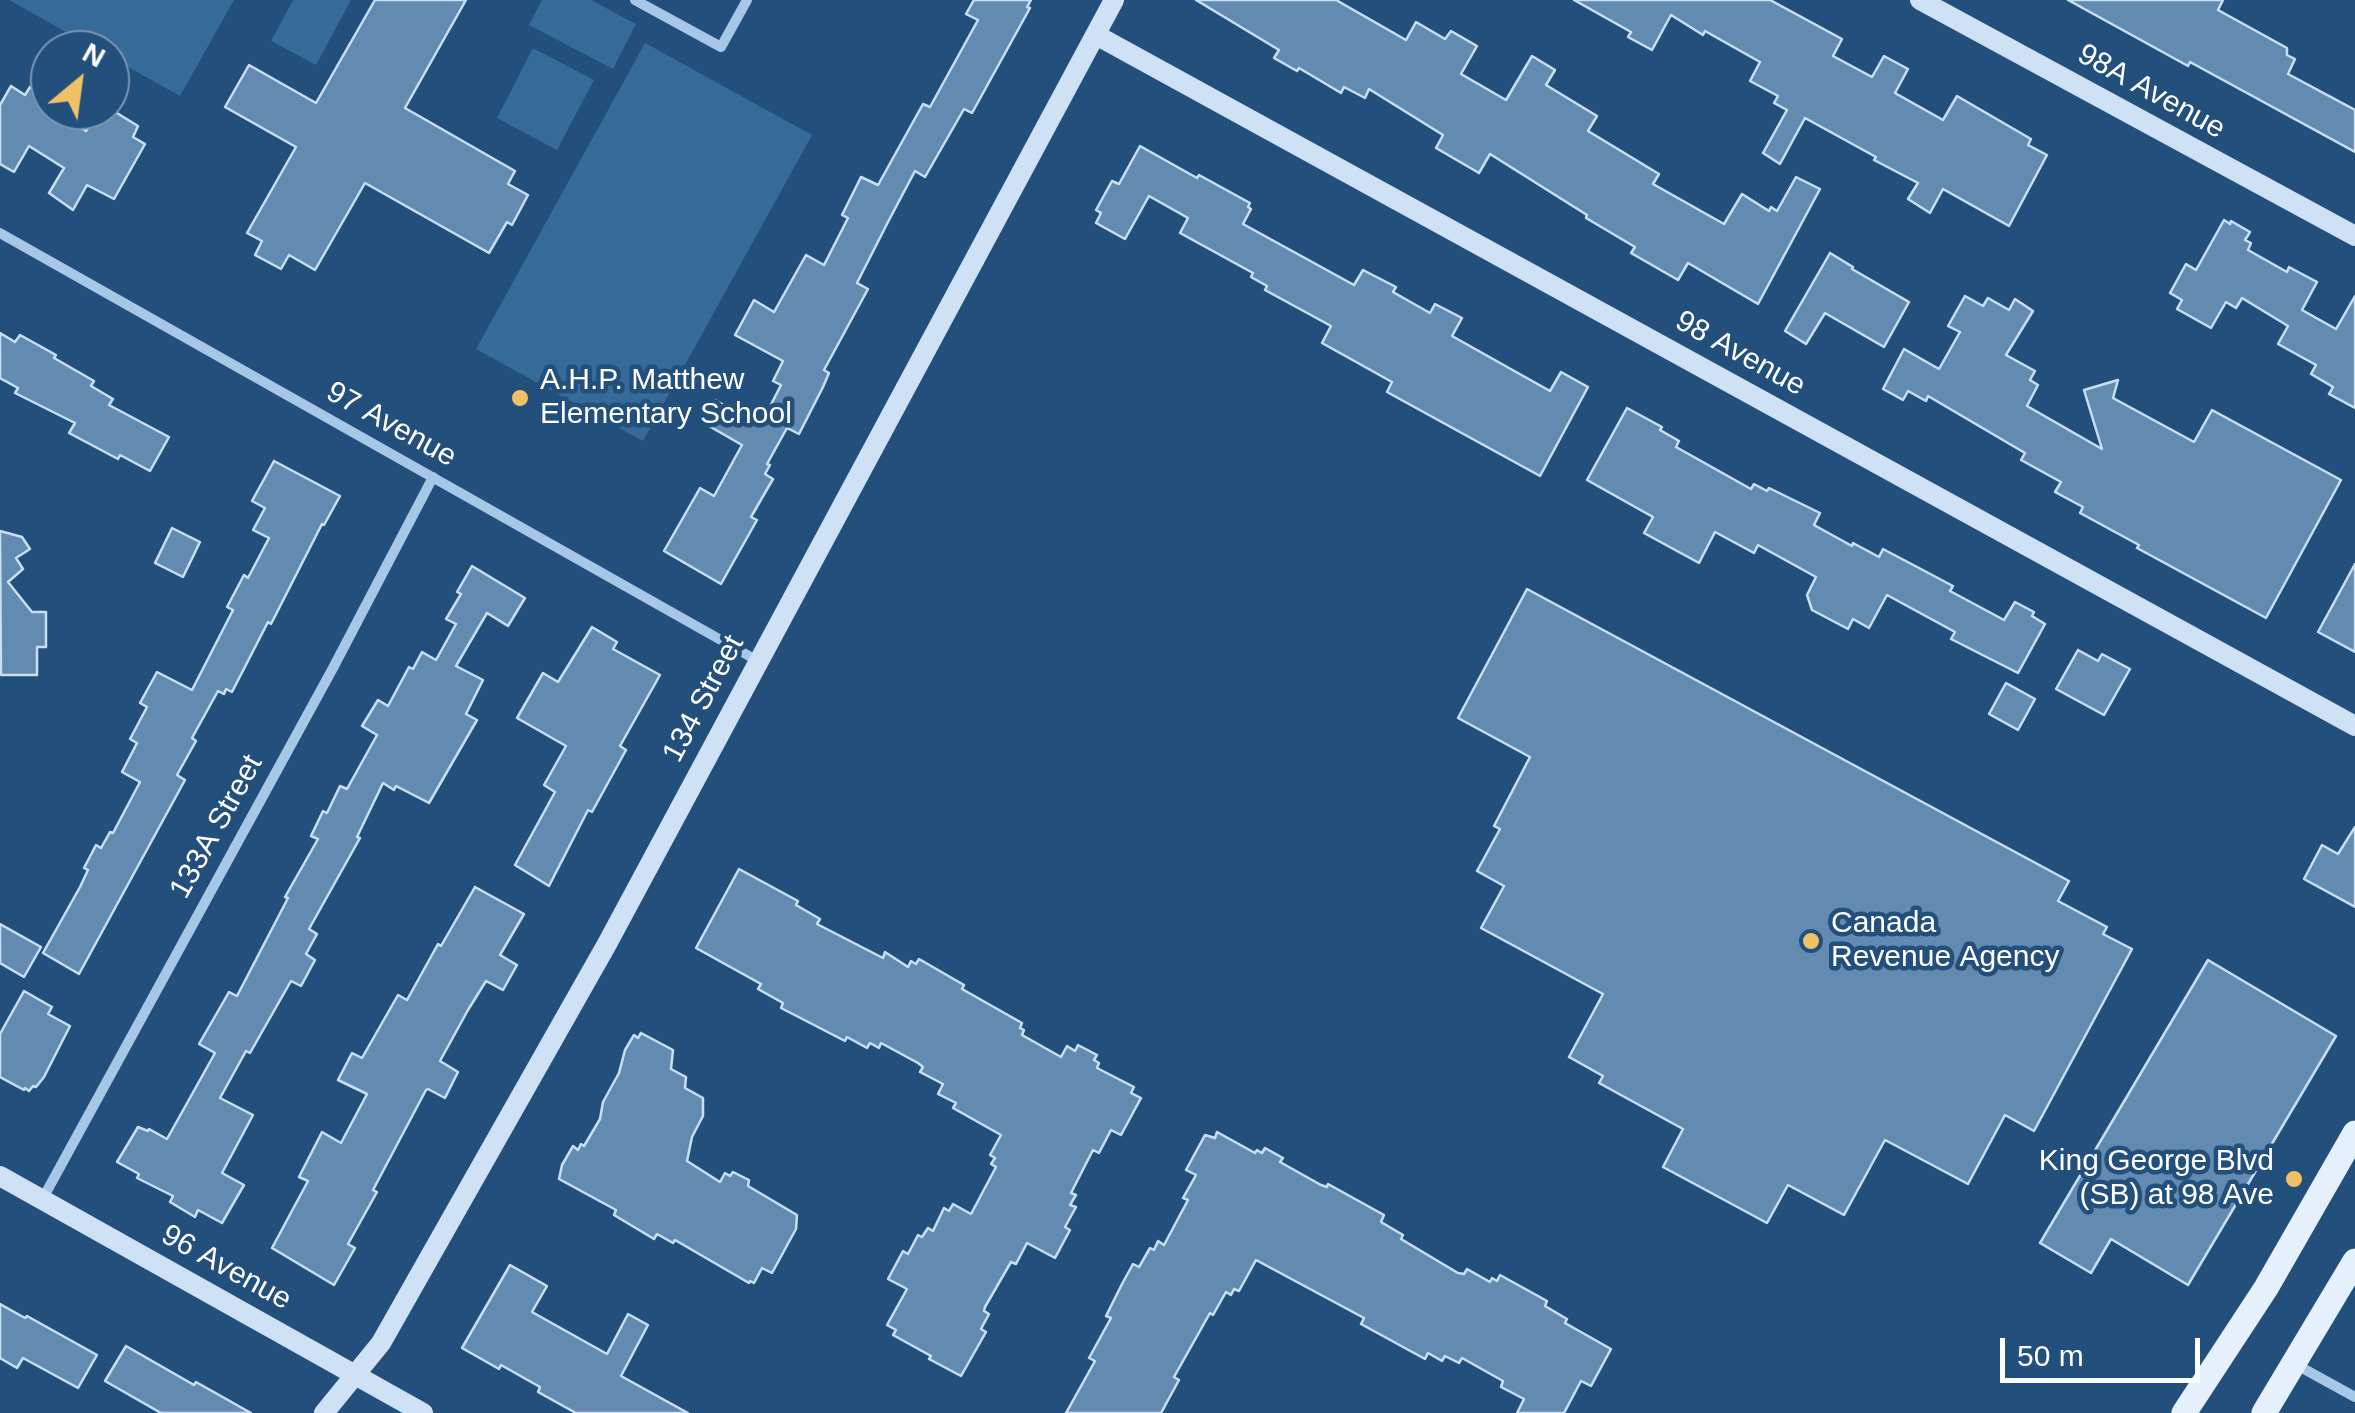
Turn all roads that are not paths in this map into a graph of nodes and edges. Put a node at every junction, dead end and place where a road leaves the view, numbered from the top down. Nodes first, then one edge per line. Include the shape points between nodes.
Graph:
1 (636, 0) edge
2 (746, 0) edge
3 (1114, 0) edge
4 (1920, 0) edge
5 (1096, 35) junction
6 (0, 233) edge
7 (2355, 236) edge
8 (433, 478) junction
9 (758, 661) junction
10 (2355, 726) edge
11 (2355, 1132) edge
12 (0, 1176) edge
13 (42, 1200) junction
14 (2355, 1261) edge
15 (2294, 1363) junction
16 (356, 1374) junction
17 (2355, 1398) edge
18 (324, 1413) edge
19 (423, 1413) edge
20 (2184, 1413) edge
21 (2264, 1413) edge

1 - 2 street via 721,47
3 - 5 street, 134 Street
4 - 7 street, 98A Avenue
5 - 9 street, 134 Street
5 - 10 street, 98 Avenue
6 - 8 street, 97 Avenue
8 - 9 street, 97 Avenue
8 - 13 street, 133A Street
9 - 16 street, 134 Street via 588,978 382,1343
11 - 20 main road via 2266,1288
12 - 13 street, 96 Avenue
13 - 16 street, 96 Avenue
14 - 15 main road
15 - 17 street
15 - 21 main road
16 - 18 street, 134 Street
16 - 19 street, 96 Avenue

